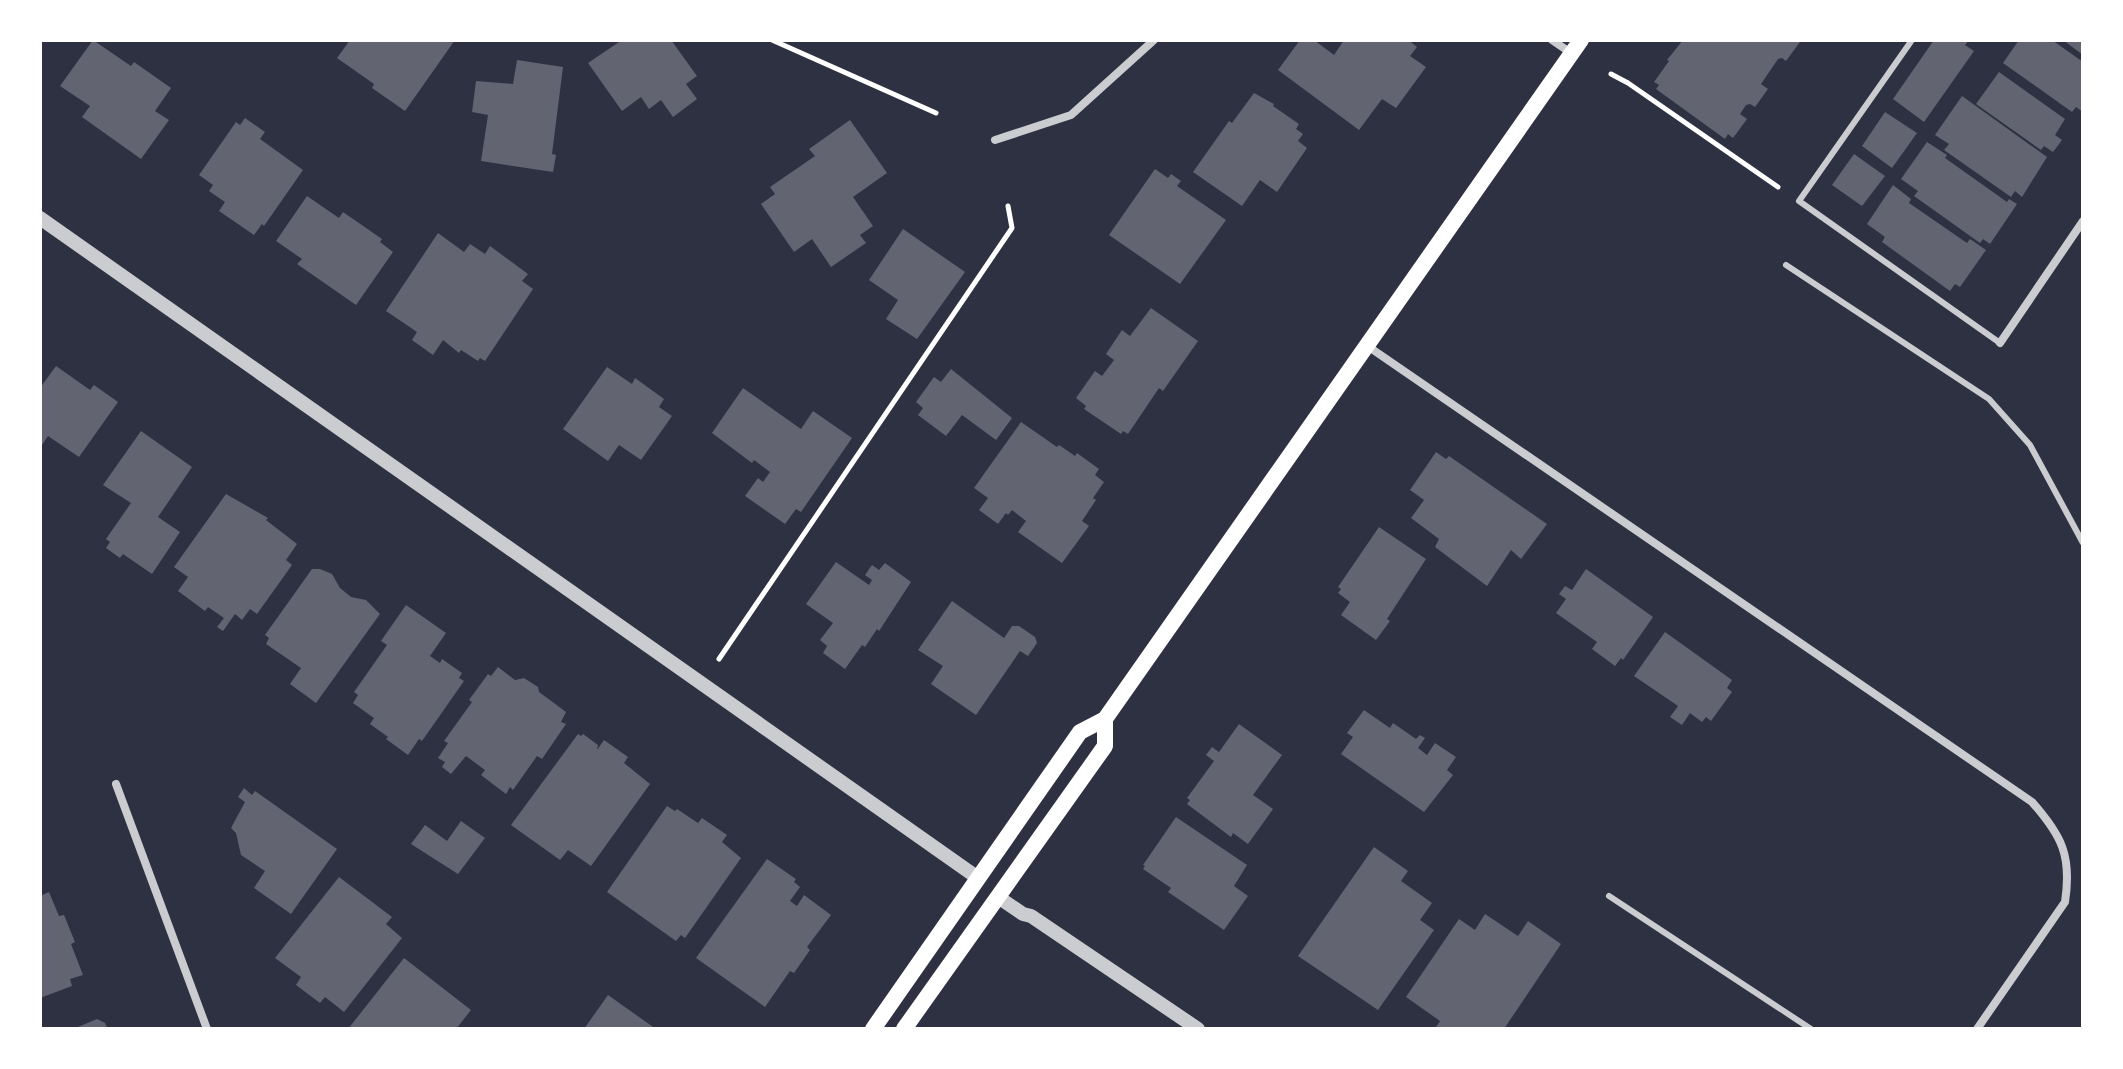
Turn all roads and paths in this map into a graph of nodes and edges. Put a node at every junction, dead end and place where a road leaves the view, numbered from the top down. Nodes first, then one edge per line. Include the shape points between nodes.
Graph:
1 (772, 40) edge
2 (1154, 40) edge
3 (1552, 40) edge
4 (1912, 40) edge
5 (1576, 47) edge
6 (1611, 74) dead end
7 (936, 113) dead end
8 (995, 140) dead end
9 (1778, 187) dead end
10 (1008, 206) dead end
11 (40, 218) edge
12 (2083, 221) edge
13 (1786, 265) dead end
14 (2000, 343) joint
15 (1365, 345) junction
16 (2083, 543) edge
17 (719, 659) dead end
18 (1105, 719) junction
19 (116, 784) dead end
20 (978, 878) junction
21 (1609, 896) dead end
22 (998, 897) junction
23 (207, 1029) edge
24 (873, 1029) edge
25 (904, 1029) edge
26 (1198, 1029) edge
27 (1811, 1029) edge
28 (1977, 1029) edge

1 - 7 path
2 - 8 street via 1071,115
3 - 5 street
4 - 14 lane via 1799,201
5 - 15 main road
6 - 9 path
10 - 17 path via 1012,228
11 - 20 street
12 - 14 street
13 - 16 lane via 1989,399 2030,445
15 - 18 main road
15 - 28 street via 2032,802 2063,844 2065,902
18 - 20 main road via 1080,732
18 - 22 main road via 1105,746
19 - 23 street
20 - 24 main road
21 - 27 lane
22 - 25 main road
22 - 26 street

